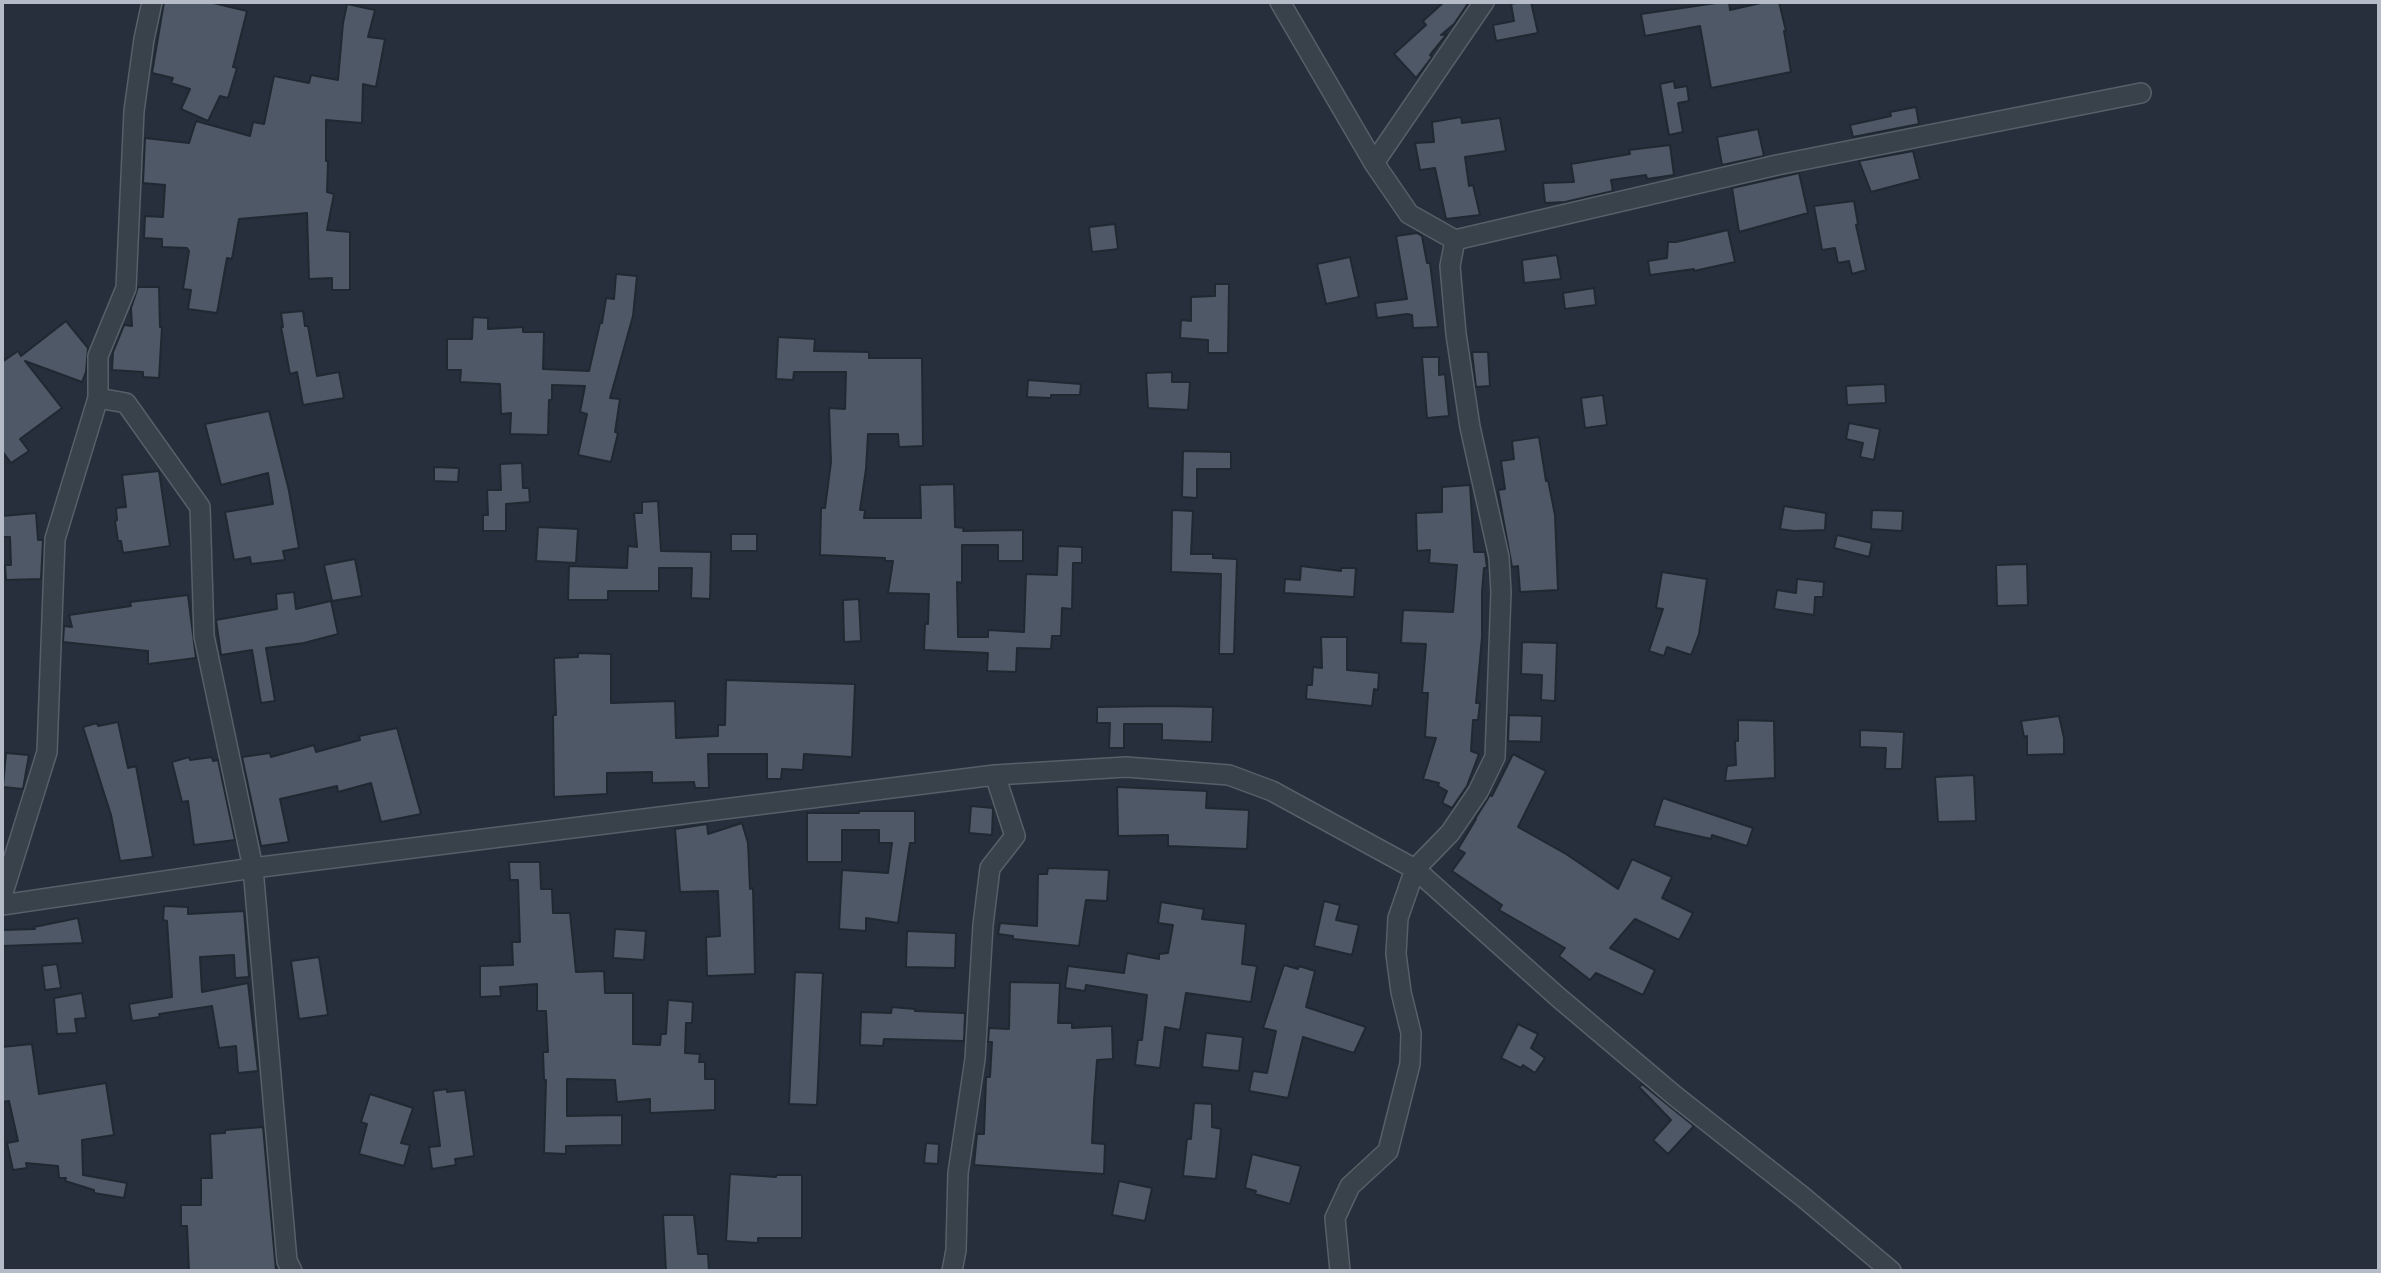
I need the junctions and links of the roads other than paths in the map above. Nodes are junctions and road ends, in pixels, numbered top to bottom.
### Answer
1 (152, 2) edge
2 (1280, 2) edge
3 (1484, 2) edge
4 (2141, 93) dead end
5 (1374, 163) junction
6 (1455, 240) junction
7 (99, 398) junction
8 (995, 775) junction
9 (253, 868) junction
10 (1415, 869) junction
11 (2, 896) edge
12 (2, 905) edge
13 (292, 1271) edge
14 (952, 1271) edge
15 (1340, 1271) edge
16 (1891, 1271) edge

1 - 7 street
2 - 5 street
3 - 5 street
4 - 6 street
5 - 6 street
6 - 10 street
7 - 9 street
7 - 11 street
8 - 9 street
8 - 10 street
8 - 14 street
9 - 12 street
9 - 13 street
10 - 15 street
10 - 16 street

